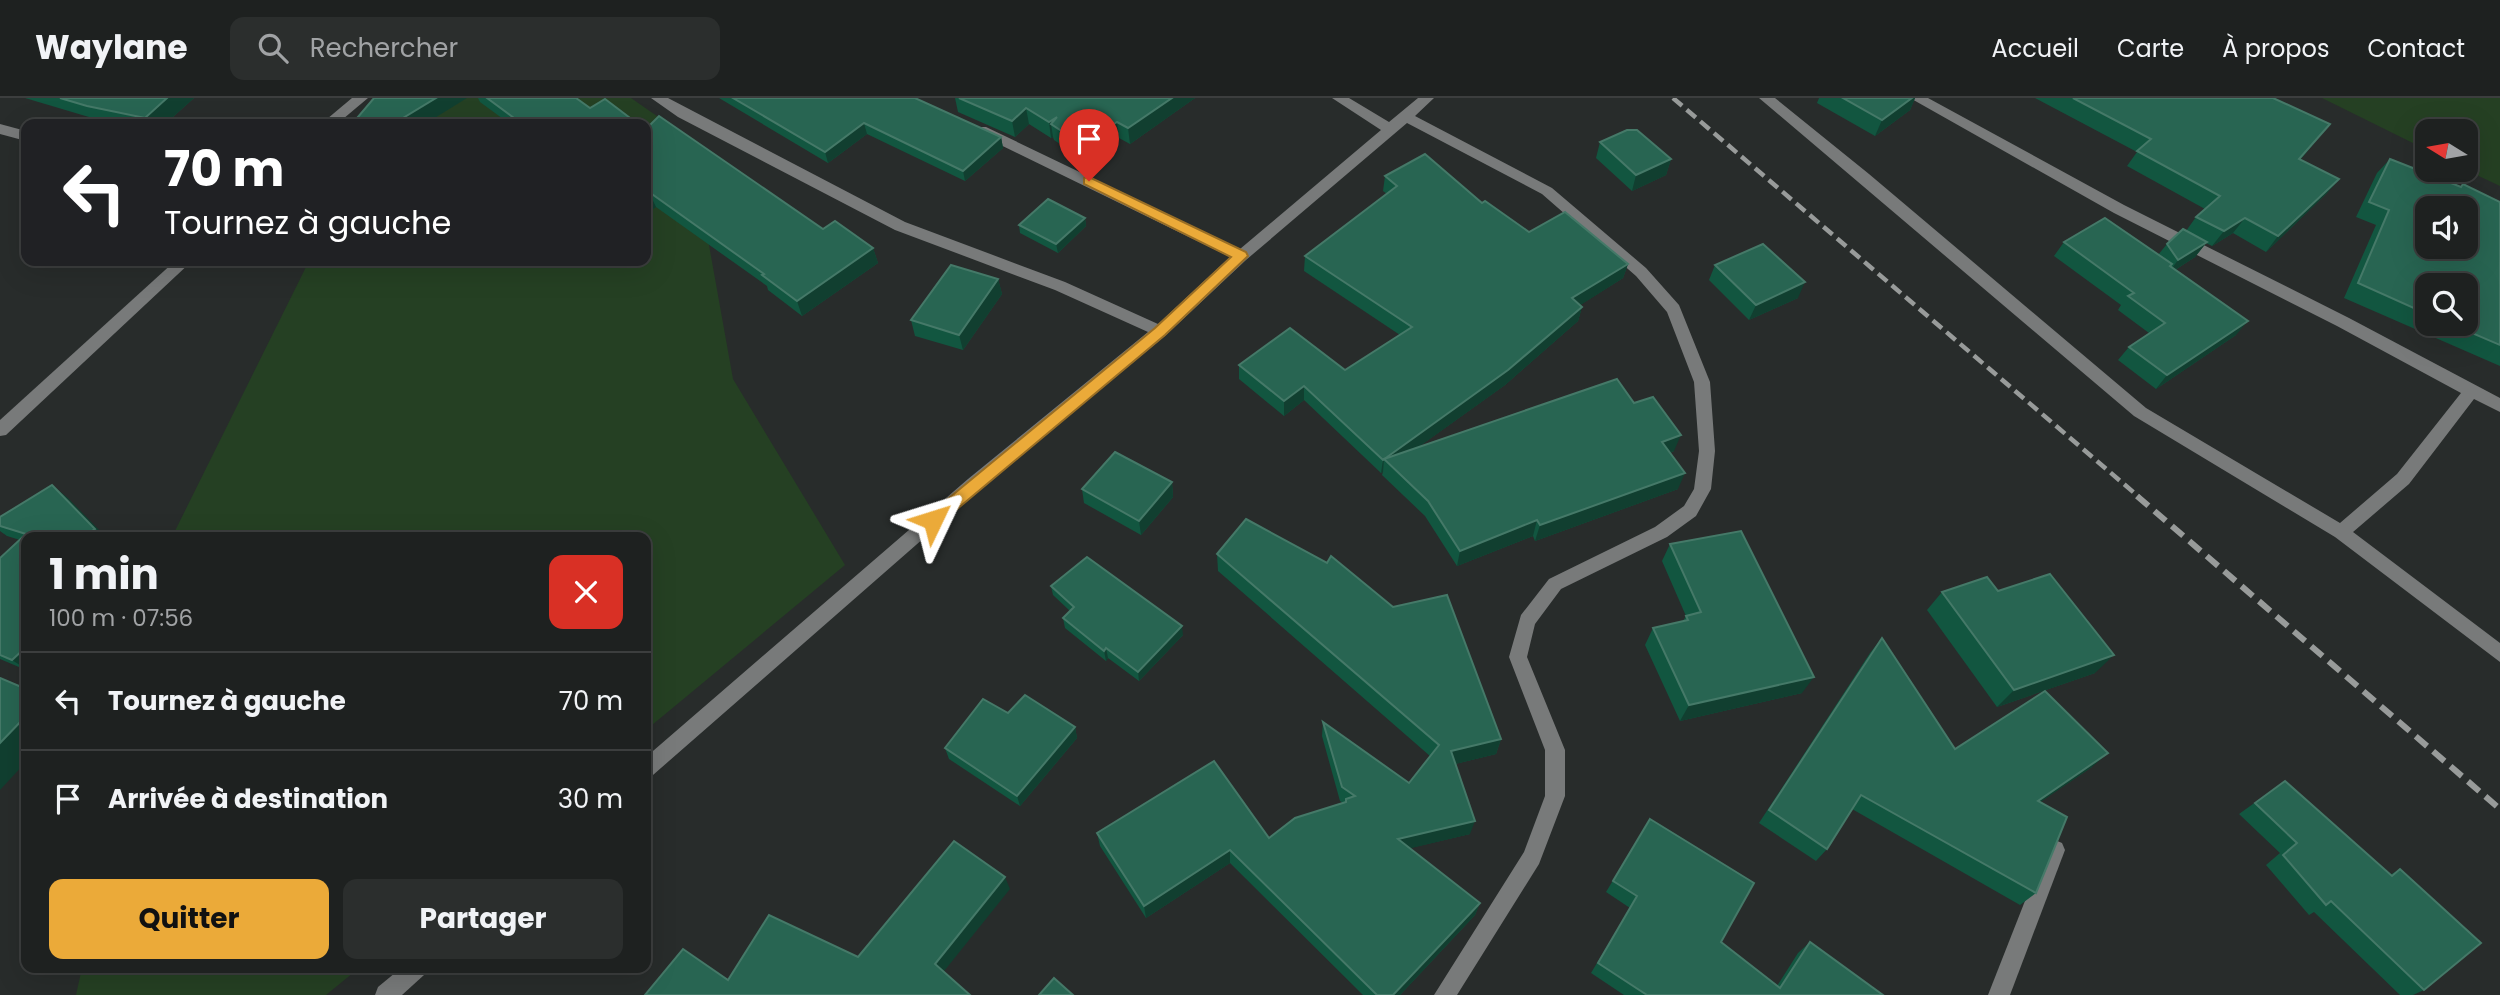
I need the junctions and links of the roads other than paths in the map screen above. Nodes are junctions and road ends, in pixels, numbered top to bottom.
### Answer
1 (362, 98) edge
2 (658, 98) edge
3 (1339, 98) edge
4 (1427, 98) edge
5 (1766, 98) edge
6 (1917, 98) edge
7 (1405, 116) junction
8 (335, 119) edge
9 (965, 123) edge
10 (0, 129) edge
11 (1390, 129) junction
12 (21, 135) edge
13 (1241, 256) junction
14 (179, 266) edge
15 (1160, 331) junction
16 (2472, 390) junction
17 (2500, 406) edge
18 (0, 430) edge
19 (2341, 532) junction
20 (2500, 654) edge
21 (651, 765) edge
22 (2055, 850) edge
23 (411, 973) edge
24 (386, 995) edge
25 (1445, 995) edge
26 (1999, 995) edge

1 - 8 street
2 - 15 street
3 - 11 street
4 - 7 street
5 - 19 street
6 - 16 street
7 - 11 street
7 - 25 street
9 - 13 street
10 - 12 street
11 - 13 street
13 - 15 street
14 - 18 street
15 - 21 street
16 - 17 street
16 - 19 street
19 - 20 street
22 - 26 street
23 - 24 street

